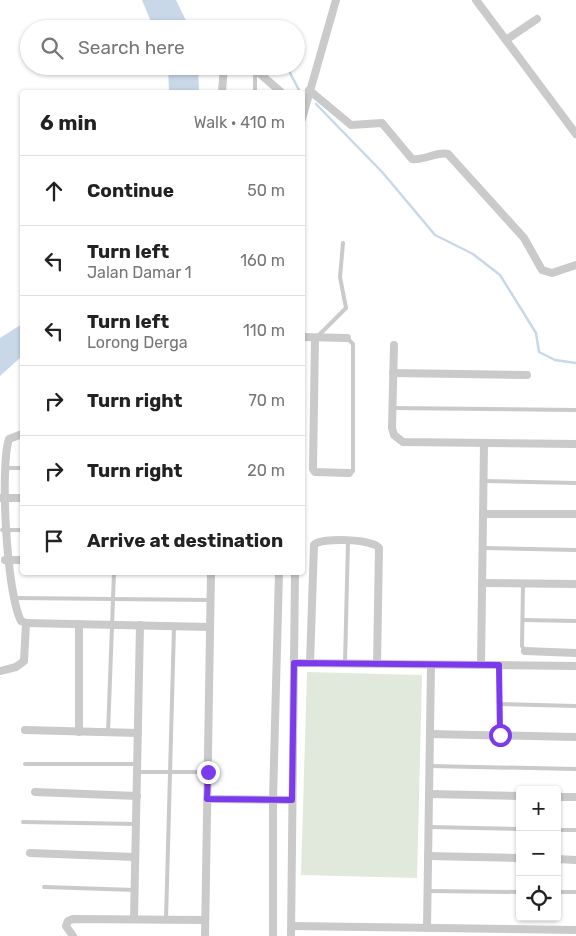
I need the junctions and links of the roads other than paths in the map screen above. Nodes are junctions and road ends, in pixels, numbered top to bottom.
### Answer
1 (336, 0) edge
2 (476, 0) edge
3 (537, 19) dead end
4 (506, 40) junction
5 (223, 75) edge
6 (254, 75) edge
7 (262, 75) edge
8 (222, 90) edge
9 (255, 90) edge
10 (279, 90) edge
11 (309, 90) junction
12 (305, 107) edge
13 (576, 134) edge
14 (342, 243) dead end
15 (576, 265) edge
16 (305, 337) edge
17 (316, 338) junction
18 (347, 338) joint
19 (394, 345) dead end
20 (393, 373) junction
21 (527, 375) dead end
22 (392, 408) junction
23 (576, 410) edge
24 (20, 434) edge
25 (484, 443) junction
26 (576, 444) edge
27 (2, 468) junction
28 (20, 468) edge
29 (349, 473) joint
30 (483, 481) junction
31 (576, 482) edge
32 (1, 498) edge
33 (20, 498) edge
34 (483, 514) junction
35 (576, 514) edge
36 (2, 530) junction
37 (20, 530) edge
38 (348, 541) junction
39 (482, 548) junction
40 (576, 550) edge
41 (5, 560) junction
42 (20, 560) edge
43 (114, 575) edge
44 (211, 575) edge
45 (279, 575) edge
46 (295, 575) edge
47 (482, 583) junction
48 (523, 583) junction
49 (576, 584) edge
50 (12, 598) junction
51 (113, 599) junction
52 (210, 600) junction
53 (523, 620) junction
54 (576, 621) edge
55 (26, 623) junction
56 (78, 624) junction
57 (112, 624) junction
58 (140, 625) junction
59 (174, 626) junction
60 (210, 627) junction
61 (525, 651) joint
62 (576, 653) edge
63 (294, 663) junction
64 (310, 663) junction
65 (345, 663) junction
66 (377, 664) junction
67 (481, 664) junction
68 (431, 665) junction
69 (499, 665) junction
70 (576, 666) edge
71 (0, 671) edge
72 (500, 704) junction
73 (576, 706) edge
74 (25, 730) dead end
75 (79, 732) junction
76 (108, 732) junction
77 (138, 733) junction
78 (430, 734) junction
79 (500, 735) junction
80 (576, 737) edge
81 (25, 764) dead end
82 (429, 766) junction
83 (137, 768) junction
84 (576, 769) edge
85 (170, 772) junction
86 (208, 772) junction
87 (35, 792) dead end
88 (429, 794) junction
89 (137, 796) junction
90 (516, 796) edge
91 (561, 797) edge
92 (576, 797) edge
93 (207, 799) junction
94 (273, 800) junction
95 (292, 800) junction
96 (24, 822) dead end
97 (136, 824) junction
98 (428, 827) junction
99 (516, 829) edge
100 (561, 830) edge
101 (576, 830) edge
102 (30, 853) dead end
103 (428, 856) junction
104 (136, 857) junction
105 (516, 858) edge
106 (561, 859) edge
107 (576, 860) edge
108 (44, 887) dead end
109 (135, 890) junction
110 (428, 891) junction
111 (516, 892) edge
112 (561, 892) edge
113 (576, 892) edge
114 (134, 919) junction
115 (166, 920) junction
116 (205, 920) junction
117 (292, 926) junction
118 (363, 927) junction
119 (427, 928) junction
120 (576, 930) edge
121 (477, 932) edge
122 (73, 936) edge
123 (205, 936) edge
124 (273, 936) edge
125 (292, 936) edge
126 (364, 936) edge

1 - 11 street
2 - 4 street
3 - 4 street
4 - 13 street
5 - 8 street
6 - 9 lane
7 - 10 street
11 - 12 street
11 - 15 street
14 - 17 lane
16 - 17 street
17 - 18 street
17 - 29 street
18 - 29 lane
19 - 20 street
20 - 21 street
20 - 22 street
22 - 23 lane
22 - 25 street
24 - 27 street
25 - 26 street
25 - 30 street
27 - 28 lane
27 - 32 street
30 - 31 lane
30 - 34 street
32 - 33 street
32 - 36 street
34 - 35 street
34 - 39 street
36 - 37 lane
36 - 41 street
38 - 64 street
38 - 65 lane
38 - 66 street
39 - 40 lane
39 - 47 street
41 - 42 street
41 - 50 street
43 - 51 lane
44 - 52 street
45 - 94 street
46 - 63 street
47 - 48 street
47 - 67 street
48 - 49 street
48 - 53 lane
50 - 51 lane
50 - 55 street
51 - 52 lane
51 - 57 lane
52 - 60 street
53 - 54 lane
53 - 61 lane
55 - 56 street
55 - 71 street
56 - 57 street
56 - 75 street
57 - 58 street
57 - 76 lane
58 - 59 street
58 - 77 street
59 - 60 street
59 - 85 lane
60 - 86 street
61 - 62 street
63 - 64 street
63 - 95 street
64 - 65 street
65 - 66 street
66 - 68 street
67 - 68 street
67 - 69 street
68 - 78 street
69 - 70 street
69 - 72 lane
72 - 73 lane
72 - 79 lane
74 - 75 street
75 - 76 street
76 - 77 street
77 - 83 street
78 - 79 street
78 - 82 street
79 - 80 street
81 - 83 lane
82 - 84 lane
82 - 88 street
83 - 85 lane
83 - 89 street
85 - 86 lane
85 - 115 lane
86 - 93 street
87 - 89 street
88 - 90 street
88 - 98 street
89 - 97 street
91 - 92 street
93 - 94 street
93 - 116 street
94 - 95 street
94 - 124 street
95 - 117 street
96 - 97 lane
97 - 104 street
98 - 99 lane
98 - 103 street
100 - 101 lane
102 - 104 street
103 - 105 street
103 - 110 street
104 - 109 street
106 - 107 street
108 - 109 lane
109 - 114 street
110 - 111 lane
110 - 119 street
112 - 113 lane
114 - 115 street
114 - 122 street
115 - 116 street
116 - 123 street
117 - 118 street
117 - 125 street
118 - 119 street
118 - 126 street
119 - 121 street
120 - 121 street

